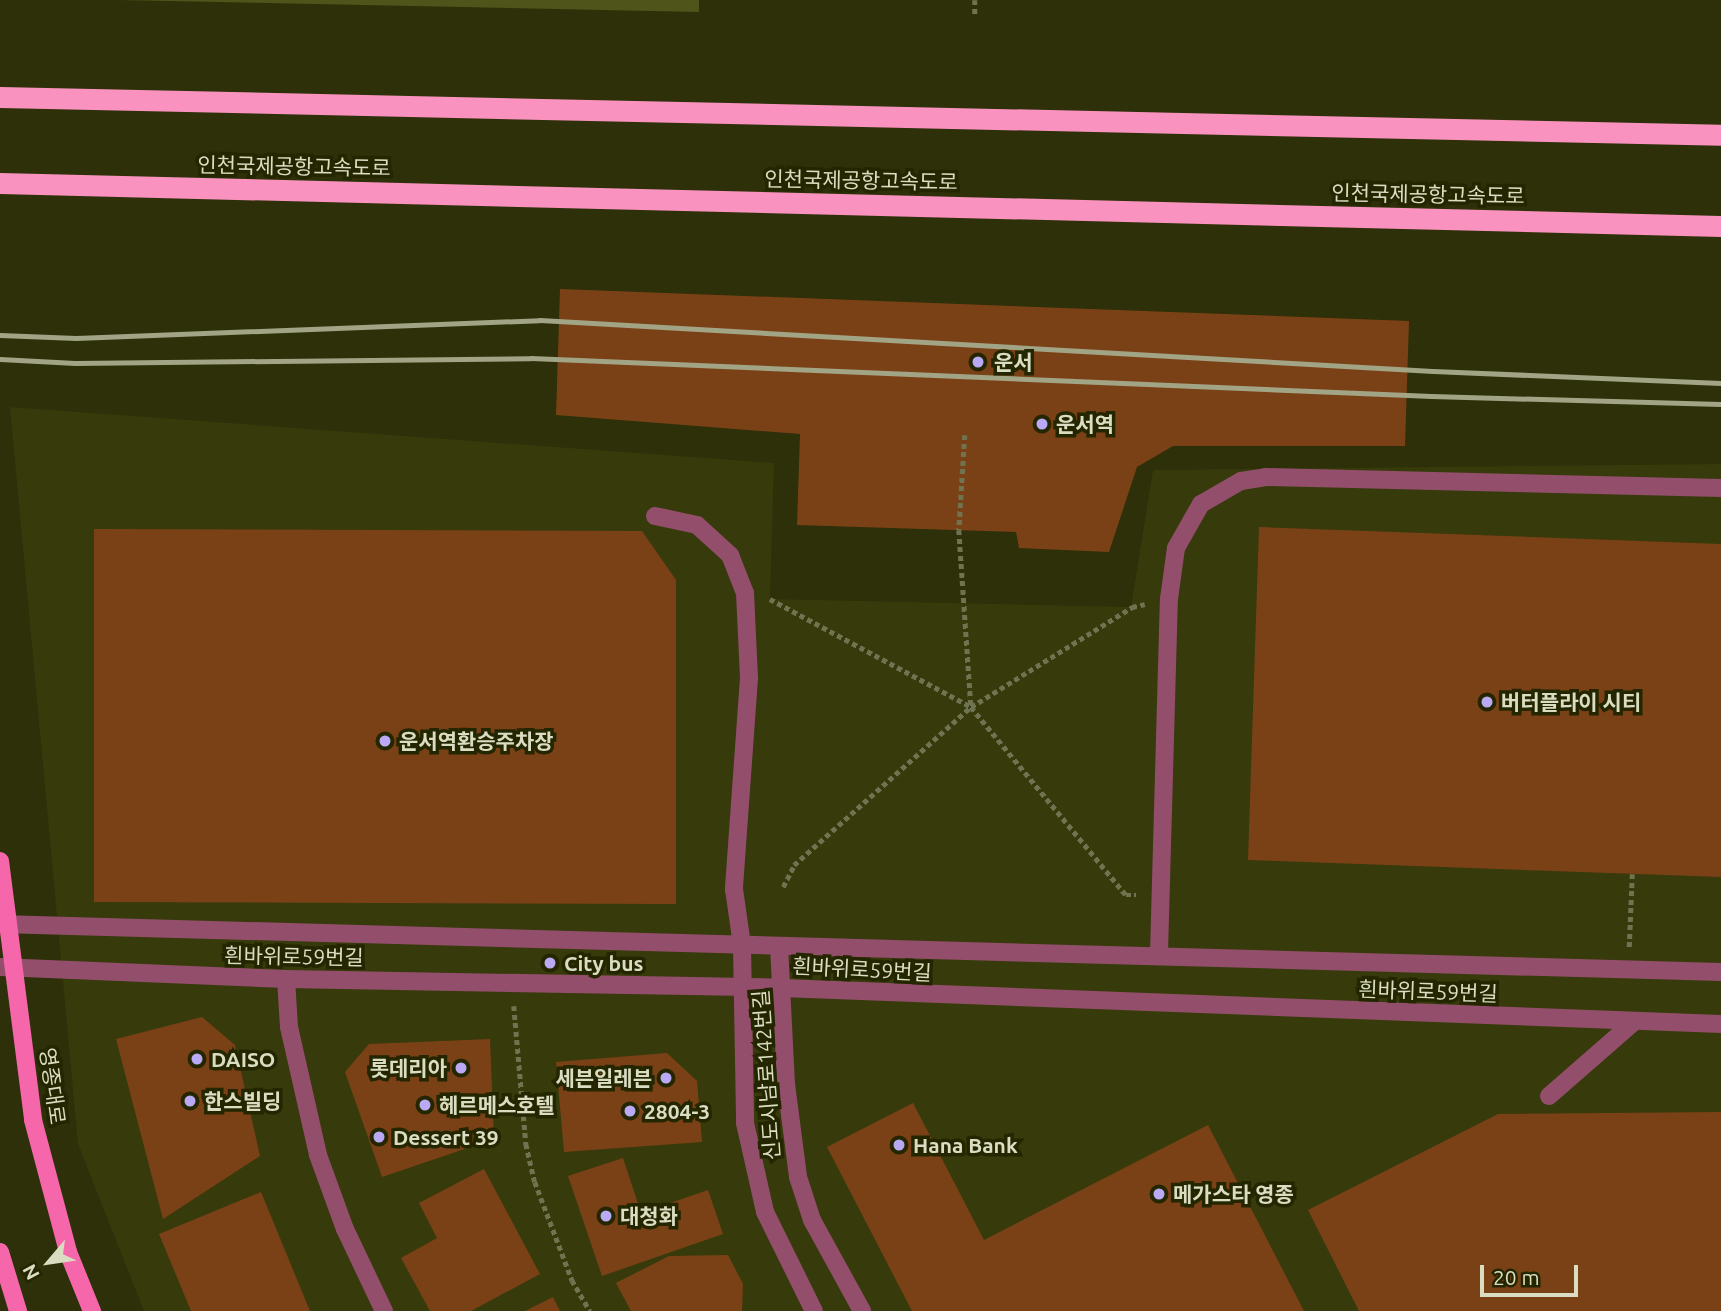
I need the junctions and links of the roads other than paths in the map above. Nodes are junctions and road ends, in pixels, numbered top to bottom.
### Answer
1 (5, 97) edge
2 (1721, 135) edge
3 (10, 183) edge
4 (1721, 226) edge
5 (1721, 488) edge
6 (655, 516) dead end
7 (0, 861) edge
8 (4, 924) edge
9 (742, 945) junction
10 (779, 946) junction
11 (1159, 953) junction
12 (7, 967) edge
13 (1721, 972) edge
14 (286, 979) junction
15 (782, 988) junction
16 (744, 989) junction
17 (1635, 1021) junction
18 (1721, 1024) edge
19 (1549, 1096) dead end
20 (0, 1252) edge
21 (18, 1311) edge
22 (92, 1311) edge
23 (384, 1311) edge
24 (814, 1311) edge
25 (862, 1311) edge

1 - 2 highway
3 - 4 highway, 인천국제공항고속도로
5 - 11 street
6 - 9 street, 신도시남로142번길
7 - 8 main road, 영종대로
8 - 9 street, 흰바위로59번길
8 - 12 main road, 영종대로
9 - 10 street, 흰바위로59번길
9 - 16 street, 신도시남로142번길
10 - 11 street, 흰바위로59번길
10 - 15 street, 신도시남로142번길
11 - 13 street, 흰바위로59번길
12 - 14 street, 흰바위로59번길
12 - 22 main road, 영종대로
14 - 16 street, 흰바위로59번길
14 - 23 street
15 - 16 street, 흰바위로59번길
15 - 17 street, 흰바위로59번길
15 - 25 street, 신도시남로142번길
16 - 24 street, 신도시남로142번길
17 - 18 street, 흰바위로59번길
17 - 19 street
20 - 21 main road

